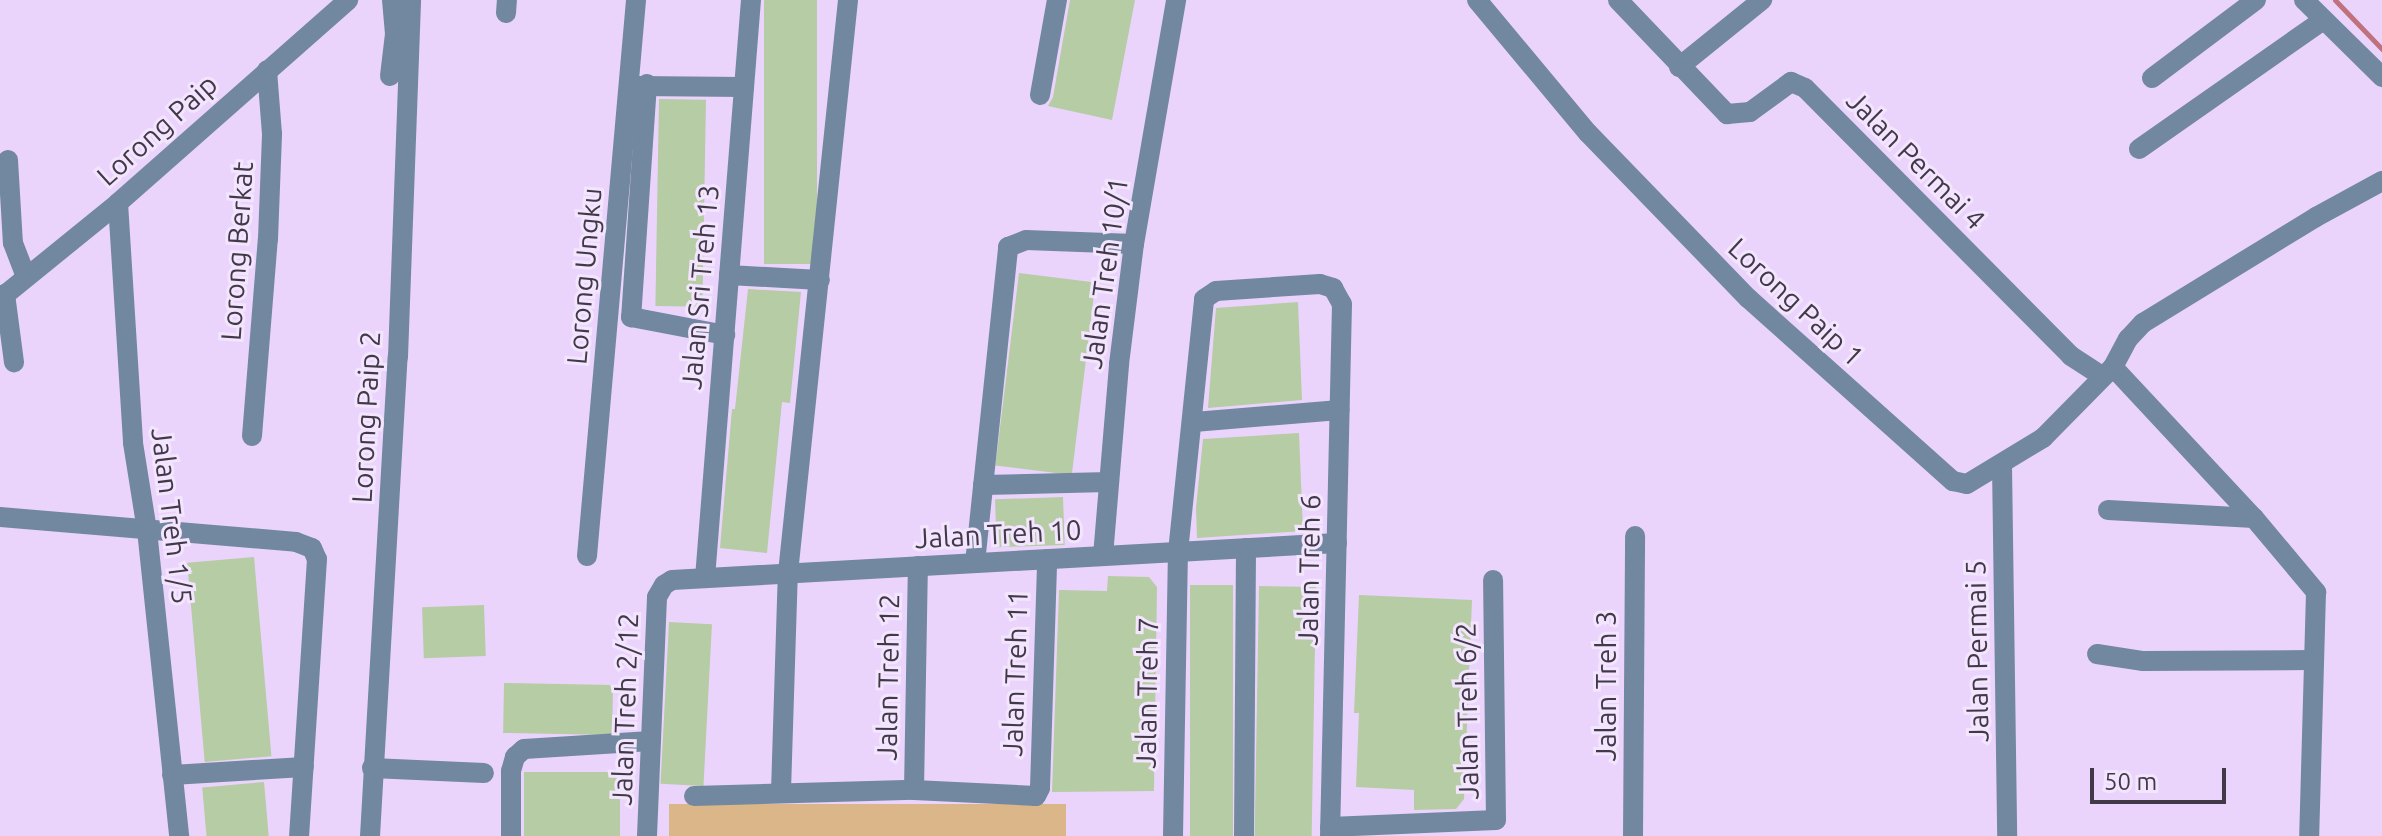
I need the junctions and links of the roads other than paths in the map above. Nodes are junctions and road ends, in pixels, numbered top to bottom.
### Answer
1 (348, 0) edge
2 (392, 0) edge
3 (411, 0) edge
4 (636, 0) edge
5 (751, 0) edge
6 (834, 0) edge
7 (848, 0) edge
8 (1057, 0) edge
9 (1176, 0) edge
10 (1477, 0) edge
11 (1618, 0) edge
12 (1762, 0) edge
13 (2256, 0) edge
14 (2304, 0) edge
15 (2323, 20) junction
16 (1679, 67) junction
17 (267, 70) junction
18 (390, 76) dead end
19 (2382, 77) edge
20 (2152, 78) dead end
21 (637, 85) junction
22 (744, 87) junction
23 (1040, 95) dead end
24 (2139, 149) dead end
25 (8, 160) dead end
26 (2382, 181) edge
27 (118, 203) junction
28 (1134, 244) junction
29 (729, 275) junction
30 (26, 277) junction
31 (815, 280) junction
32 (3, 296) edge
33 (1342, 304) joint
34 (725, 335) junction
35 (14, 362) dead end
36 (2107, 372) junction
37 (1340, 410) junction
38 (1194, 422) junction
39 (252, 436) dead end
40 (2002, 465) junction
41 (1109, 482) junction
42 (983, 485) junction
43 (2108, 510) dead end
44 (0, 517) edge
45 (2254, 518) junction
46 (147, 530) junction
47 (1635, 536) dead end
48 (1337, 543) junction
49 (1246, 548) junction
50 (1178, 552) junction
51 (587, 556) dead end
52 (1103, 556) junction
53 (1047, 559) junction
54 (975, 563) junction
55 (918, 566) junction
56 (788, 573) junction
57 (705, 578) junction
58 (1493, 580) dead end
59 (664, 585) joint
60 (2097, 654) dead end
61 (2312, 660) junction
62 (651, 741) junction
63 (304, 767) junction
64 (372, 768) junction
65 (484, 773) dead end
66 (172, 775) junction
67 (914, 790) junction
68 (781, 791) junction
69 (694, 796) dead end
70 (1496, 828) edge
71 (1330, 831) edge
72 (179, 836) edge
73 (299, 836) edge
74 (370, 836) edge
75 (511, 836) edge
76 (647, 836) edge
77 (1173, 836) edge
78 (1244, 836) edge
79 (1633, 836) edge
80 (2007, 836) edge
81 (2309, 836) edge

1 - 17 street, Lorong Paip
2 - 18 street
3 - 64 street, Lorong Paip 2
4 - 21 street, Lorong Ungku
5 - 22 street, Jalan Sri Treh 13
6 - 31 street
7 - 31 street
8 - 23 street
9 - 28 street, Jalan Treh 10/1
10 - 40 street, Lorong Paip 1
11 - 16 street
12 - 16 street
13 - 20 street
14 - 15 street
15 - 19 street
15 - 24 street
16 - 36 street, Jalan Permai 4
17 - 27 street, Lorong Paip
17 - 39 street, Lorong Berkat
21 - 22 street
21 - 34 street
21 - 51 street, Lorong Ungku
22 - 29 street, Jalan Sri Treh 13
25 - 30 street
26 - 36 street, Lorong Paip 1
27 - 30 street, Lorong Paip
27 - 46 street, Jalan Treh 1/5
28 - 41 street, Jalan Treh 10/1
28 - 42 street
29 - 31 street
29 - 34 street, Jalan Sri Treh 13
30 - 32 street, Lorong Paip
31 - 56 street
32 - 35 street
33 - 37 street, Jalan Treh 6
33 - 38 street, Jalan Treh 7
34 - 57 street, Jalan Sri Treh 13
36 - 40 street, Lorong Paip 1
36 - 45 street
37 - 38 street
37 - 48 street, Jalan Treh 6
38 - 50 street, Jalan Treh 7
40 - 80 street, Jalan Permai 5
41 - 42 street
41 - 52 street, Jalan Treh 10/1
42 - 54 street
43 - 45 street
44 - 46 street
45 - 61 street
46 - 63 street
46 - 66 street, Jalan Treh 1/5
47 - 79 street, Jalan Treh 3
48 - 49 street, Jalan Treh 10
48 - 71 street, Jalan Treh 6
49 - 50 street, Jalan Treh 10
49 - 78 street
50 - 52 street, Jalan Treh 10
50 - 77 street, Jalan Treh 7
52 - 53 street, Jalan Treh 10
53 - 54 street, Jalan Treh 10
53 - 67 street, Jalan Treh 11
54 - 55 street, Jalan Treh 10
55 - 56 street, Jalan Treh 10
55 - 67 street, Jalan Treh 12
56 - 57 street, Jalan Treh 10
56 - 68 street
57 - 59 street, Jalan Treh 10
58 - 70 street, Jalan Treh 6/2
59 - 62 street, Jalan Treh 2/12
60 - 61 street
61 - 81 street
62 - 75 street
62 - 76 street, Jalan Treh 2/12
63 - 66 street
63 - 73 street
64 - 65 street
64 - 74 street, Lorong Paip 2
66 - 72 street, Jalan Treh 1/5
67 - 68 street
68 - 69 street
70 - 71 street, Jalan Treh 6/2

